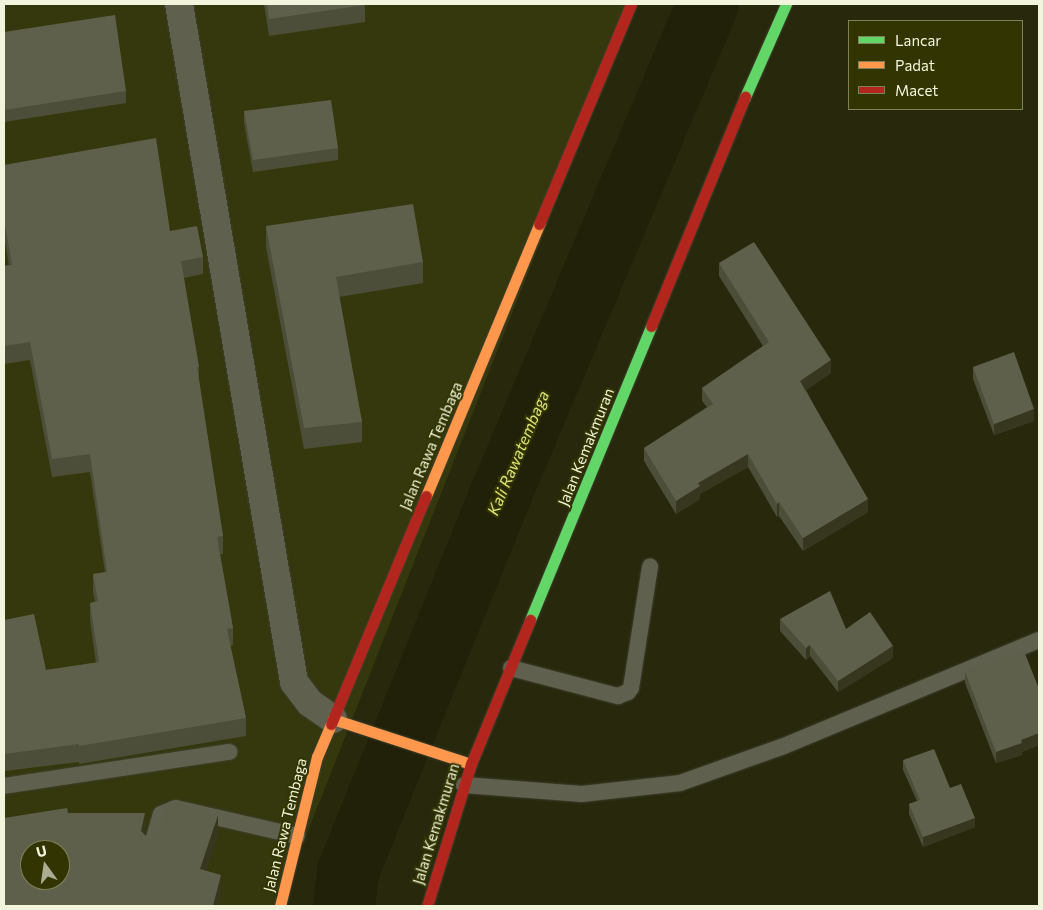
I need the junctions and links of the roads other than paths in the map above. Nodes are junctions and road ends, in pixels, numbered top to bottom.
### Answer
1 (179, 4) edge
2 (632, 4) edge
3 (786, 4) edge
4 (650, 566) dead end
5 (1039, 640) edge
6 (511, 668) junction
7 (340, 721) junction
8 (230, 752) dead end
9 (471, 764) junction
10 (464, 785) junction
11 (4, 786) edge
12 (297, 836) junction
13 (151, 848) edge
14 (280, 906) edge
15 (427, 906) edge

1 - 7 street
2 - 7 street, Jalan Rawa Tembaga
3 - 6 street, Jalan Kemakmuran
4 - 6 lane
5 - 10 lane
6 - 9 street, Jalan Kemakmuran
7 - 9 street
7 - 12 street, Jalan Rawa Tembaga
8 - 11 lane
9 - 10 street, Jalan Kemakmuran
10 - 15 street, Jalan Kemakmuran
12 - 13 lane
12 - 14 street, Jalan Rawa Tembaga

